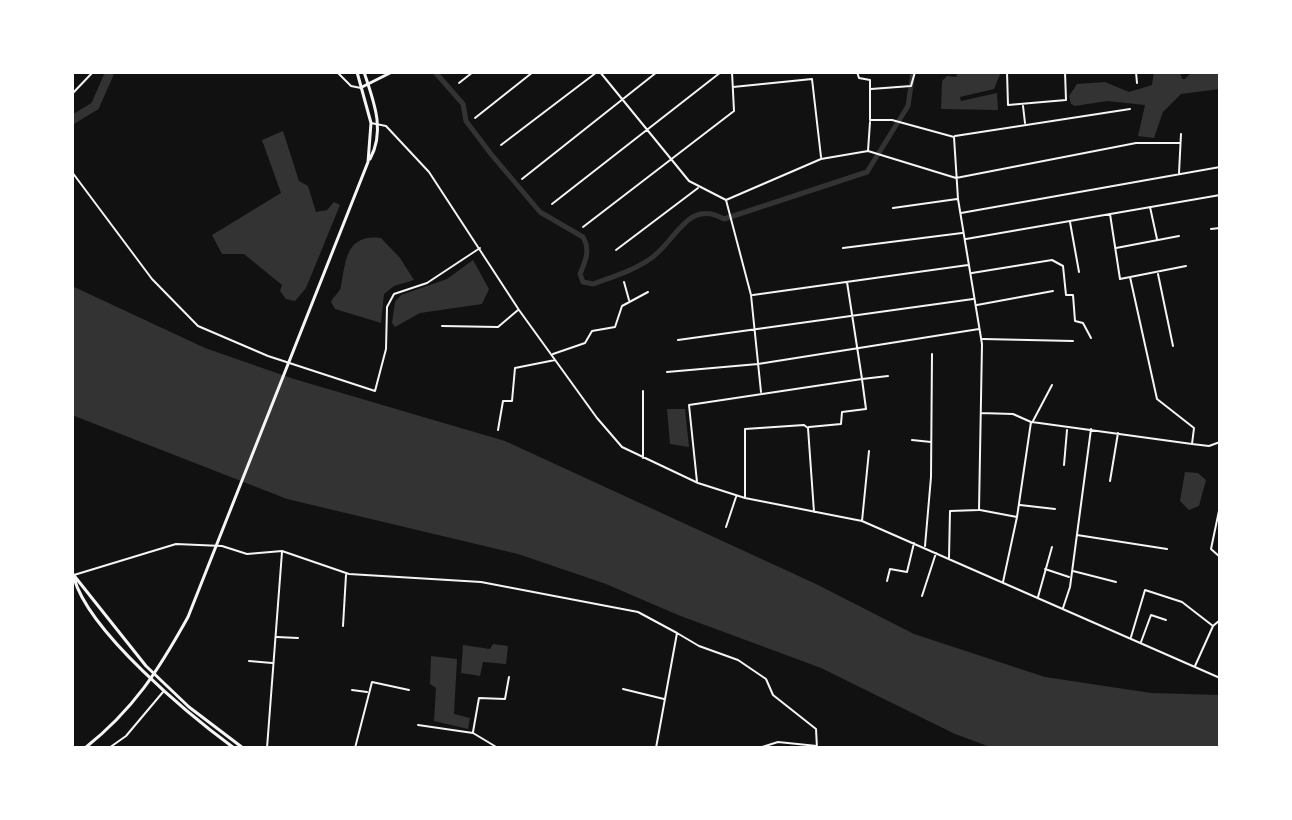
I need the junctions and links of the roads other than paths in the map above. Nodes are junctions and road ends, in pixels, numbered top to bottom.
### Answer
1 (93, 72) edge
2 (337, 72) edge
3 (357, 72) edge
4 (364, 72) edge
5 (392, 72) edge
6 (473, 72) edge
7 (533, 72) edge
8 (598, 72) edge
9 (657, 72) edge
10 (721, 72) edge
11 (732, 72) edge
12 (857, 72) edge
13 (915, 72) edge
14 (1007, 72) edge
15 (1065, 72) edge
16 (1136, 72) edge
17 (459, 83) dead end
18 (1137, 83) dead end
19 (368, 86) junction
20 (362, 87) junction
21 (733, 87) junction
22 (870, 89) junction
23 (72, 94) edge
24 (621, 100) junction
25 (1023, 105) junction
26 (1130, 109) dead end
27 (475, 118) dead end
28 (870, 120) junction
29 (378, 122) junction
30 (371, 123) junction
31 (1025, 124) junction
32 (646, 130) junction
33 (1181, 134) dead end
34 (954, 137) junction
35 (501, 145) dead end
36 (1180, 145) junction
37 (868, 151) junction
38 (669, 158) junction
39 (821, 159) junction
40 (368, 162) junction
41 (1220, 167) edge
42 (72, 172) edge
43 (1179, 174) junction
44 (956, 178) junction
45 (522, 179) dead end
46 (699, 188) junction
47 (1220, 195) edge
48 (958, 199) junction
49 (726, 200) junction
50 (552, 204) dead end
51 (1149, 206) junction
52 (893, 208) dead end
53 (960, 213) junction
54 (1110, 213) junction
55 (1070, 221) junction
56 (583, 227) dead end
57 (1220, 228) edge
58 (1211, 229) dead end
59 (964, 233) junction
60 (1179, 236) dead end
61 (1157, 239) junction
62 (965, 240) junction
63 (480, 248) junction
64 (843, 248) dead end
65 (1115, 248) junction
66 (616, 250) dead end
67 (969, 265) junction
68 (1186, 266) dead end
69 (1079, 272) dead end
70 (971, 273) junction
71 (1157, 273) junction
72 (1130, 277) junction
73 (624, 282) dead end
74 (847, 282) junction
75 (1053, 291) dead end
76 (648, 292) dead end
77 (751, 295) junction
78 (974, 299) junction
79 (630, 301) junction
80 (976, 305) junction
81 (519, 310) junction
82 (853, 316) junction
83 (442, 326) dead end
84 (754, 328) junction
85 (980, 329) junction
86 (1091, 338) dead end
87 (981, 339) junction
88 (678, 340) dead end
89 (1073, 341) dead end
90 (858, 346) junction
91 (1173, 346) dead end
92 (552, 354) junction
93 (932, 354) dead end
94 (556, 360) junction
95 (758, 364) junction
96 (667, 372) dead end
97 (888, 376) dead end
98 (862, 379) junction
99 (1052, 385) dead end
100 (643, 391) dead end
101 (761, 392) junction
102 (981, 413) junction
103 (1032, 422) junction
104 (808, 428) junction
105 (1068, 428) junction
106 (1091, 428) junction
107 (498, 430) dead end
108 (1118, 432) junction
109 (912, 440) dead end
110 (931, 442) junction
111 (1219, 442) edge
112 (1192, 444) junction
113 (1220, 450) edge
114 (869, 451) dead end
115 (643, 459) junction
116 (1064, 465) dead end
117 (1110, 481) dead end
118 (698, 483) junction
119 (736, 495) junction
120 (745, 498) junction
121 (1019, 505) junction
122 (1220, 506) edge
123 (1055, 509) dead end
124 (979, 510) junction
125 (814, 512) junction
126 (1017, 517) junction
127 (862, 521) junction
128 (726, 527) dead end
129 (1077, 535) junction
130 (914, 542) junction
131 (925, 547) junction
132 (1052, 547) dead end
133 (1167, 549) dead end
134 (282, 551) junction
135 (936, 552) junction
136 (1220, 557) edge
137 (949, 558) junction
138 (1045, 569) junction
139 (1072, 571) junction
140 (347, 573) junction
141 (73, 574) edge
142 (1070, 577) junction
143 (887, 581) dead end
144 (1116, 582) dead end
145 (1003, 583) junction
146 (922, 596) dead end
147 (1038, 598) junction
148 (1062, 609) junction
149 (1166, 620) dead end
150 (1220, 620) edge
151 (343, 626) dead end
152 (1213, 626) junction
153 (677, 633) junction
154 (275, 637) junction
155 (298, 638) dead end
156 (1131, 638) junction
157 (1140, 643) junction
158 (249, 661) dead end
159 (272, 663) junction
160 (1194, 667) junction
161 (509, 677) dead end
162 (1220, 678) edge
163 (623, 689) dead end
164 (352, 690) dead end
165 (409, 690) dead end
166 (163, 691) junction
167 (369, 692) junction
168 (666, 699) junction
169 (418, 725) dead end
170 (473, 733) junction
171 (817, 747) edge
172 (85, 748) edge
173 (109, 748) edge
174 (234, 748) edge
175 (243, 748) edge
176 (267, 748) edge
177 (355, 748) edge
178 (498, 748) edge
179 (656, 748) edge
180 (698, 748) edge
181 (716, 748) edge
182 (759, 748) edge

1 - 23 street
2 - 20 street
3 - 20 main road
4 - 19 main road
5 - 19 main road
6 - 17 street
7 - 27 street
8 - 24 street
8 - 35 street
9 - 24 street
10 - 32 street
11 - 21 street
12 - 22 street
13 - 22 street
14 - 25 street
15 - 25 street
16 - 18 street
19 - 20 main road
19 - 29 main road
20 - 30 main road
21 - 38 street
21 - 39 street
22 - 28 street
24 - 32 street
24 - 45 street
25 - 31 street
26 - 31 street
28 - 34 street
28 - 37 street
29 - 30 street
29 - 40 main road
29 - 63 street
30 - 40 main road
31 - 34 street
32 - 38 street
32 - 50 street
33 - 36 street
34 - 44 street
36 - 43 street
36 - 44 street
37 - 39 street
37 - 44 street
38 - 46 street
38 - 56 street
39 - 49 street
40 - 172 main road
41 - 43 street
42 - 63 street
43 - 53 street
44 - 48 street
46 - 49 street
46 - 66 street
47 - 51 street
48 - 52 street
48 - 53 street
49 - 77 street
51 - 54 street
51 - 61 street
53 - 59 street
54 - 55 street
54 - 65 street
55 - 62 street
55 - 69 street
57 - 58 street
59 - 62 street
59 - 64 street
60 - 61 street
61 - 65 street
62 - 67 street
63 - 81 street
65 - 72 street
67 - 70 street
67 - 74 street
68 - 71 street
70 - 78 street
70 - 86 street
71 - 72 street
71 - 91 street
72 - 112 street
73 - 79 street
74 - 77 street
74 - 82 street
75 - 80 street
76 - 79 street
77 - 84 street
78 - 80 street
78 - 82 street
79 - 92 street
80 - 85 street
81 - 83 street
81 - 92 street
82 - 84 street
82 - 90 street
84 - 88 street
84 - 95 street
85 - 87 street
85 - 90 street
87 - 89 street
87 - 102 street
90 - 95 street
90 - 98 street
92 - 94 street
93 - 110 street
94 - 107 street
94 - 115 street
95 - 96 street
95 - 101 street
97 - 98 street
98 - 101 street
98 - 104 street
99 - 103 street
100 - 115 street
101 - 118 street
102 - 103 street
102 - 124 street
103 - 105 street
103 - 121 street
104 - 120 street
104 - 125 street
105 - 106 street
105 - 116 street
106 - 108 street
106 - 129 street
108 - 112 street
108 - 117 street
109 - 110 street
110 - 131 street
111 - 112 street
111 - 113 street
114 - 127 street
115 - 118 street
118 - 119 street
119 - 120 street
119 - 128 street
120 - 125 street
121 - 123 street
121 - 126 street
122 - 136 street
124 - 126 street
124 - 137 street
125 - 127 street
126 - 145 street
127 - 130 street
129 - 133 street
129 - 139 street
130 - 131 street
130 - 143 street
131 - 135 street
132 - 138 street
134 - 140 street
134 - 141 street
134 - 154 street
135 - 137 street
135 - 146 street
137 - 145 street
138 - 142 street
138 - 147 street
139 - 142 street
139 - 144 street
140 - 151 street
140 - 153 street
141 - 166 main road
141 - 175 main road
142 - 148 street
145 - 147 street
147 - 148 street
148 - 156 street
149 - 157 street
150 - 152 street
152 - 156 street
152 - 160 street
153 - 168 street
153 - 171 street
154 - 155 street
154 - 159 street
156 - 157 street
157 - 160 street
158 - 159 street
159 - 176 street
160 - 162 street
161 - 170 street
163 - 168 street
164 - 167 street
165 - 167 street
166 - 173 street
166 - 174 main road
167 - 177 street
168 - 179 street
169 - 170 street
170 - 178 street
171 - 182 street
180 - 181 street

